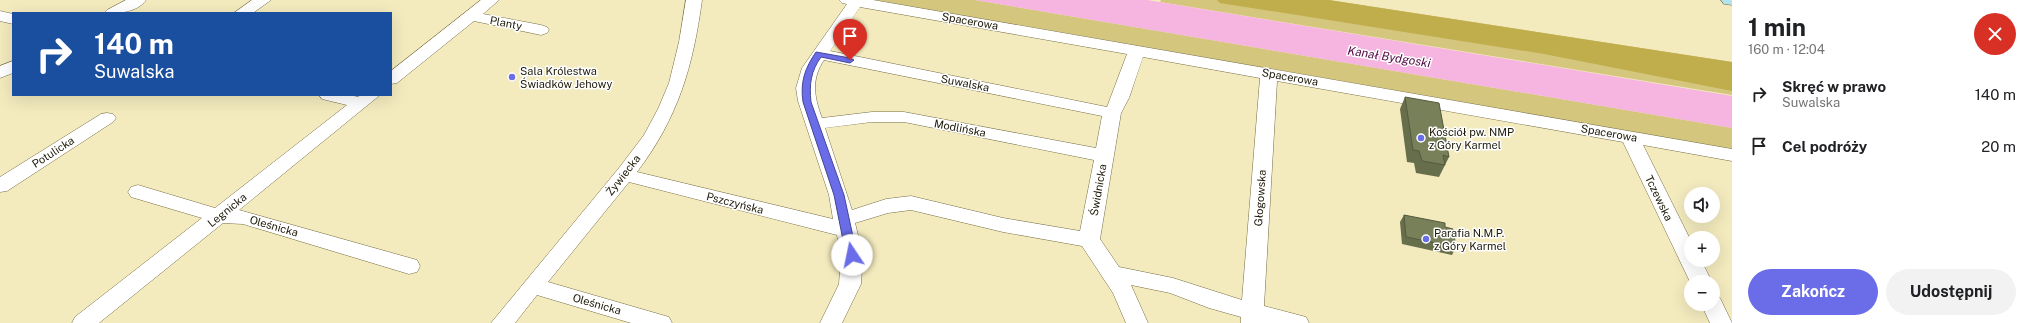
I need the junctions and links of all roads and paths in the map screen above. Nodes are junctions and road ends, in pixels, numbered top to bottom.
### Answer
1 (138, 0) edge
2 (263, 0) edge
3 (491, 0) edge
4 (694, 0) edge
5 (851, 1) edge
6 (114, 12) edge
7 (244, 12) edge
8 (0, 16) edge
9 (471, 16) junction
10 (12, 19) edge
11 (540, 30) dead end
12 (1137, 50) junction
13 (819, 54) junction
14 (12, 67) edge
15 (0, 73) edge
16 (1269, 73) junction
17 (392, 78) edge
18 (338, 96) edge
19 (366, 99) edge
20 (1112, 113) junction
21 (107, 118) dead end
22 (816, 124) junction
23 (1629, 136) junction
24 (1732, 155) edge
25 (1104, 156) junction
26 (624, 175) junction
27 (0, 186) edge
28 (138, 192) dead end
29 (839, 195) junction
30 (874, 209) junction
31 (219, 216) junction
32 (845, 225) junction
33 (1089, 240) junction
34 (409, 266) dead end
35 (1112, 274) junction
36 (1698, 275) edge
37 (533, 286) junction
38 (1715, 311) edge
39 (1252, 317) edge
40 (83, 323) edge
41 (502, 323) edge
42 (661, 323) edge
43 (831, 323) edge
44 (1137, 323) edge
45 (1298, 323) edge
46 (1721, 323) edge

1 - 6 street
2 - 7 street
3 - 9 street
4 - 26 street, Żywiecka
5 - 12 street, Spacerowa
5 - 13 street
8 - 10 street
9 - 11 street, Planty
9 - 17 street
12 - 16 street, Spacerowa
12 - 20 street, Świdnicka
13 - 20 street, Suwalska
13 - 22 street
14 - 15 street
16 - 23 street, Spacerowa
16 - 39 street, Głogowska
18 - 19 street
19 - 31 street, Legnicka
20 - 25 street, Świdnicka
21 - 27 street, Potulicka
22 - 25 street, Modlińska
22 - 29 street
23 - 24 street, Spacerowa
23 - 36 street, Tczewska
25 - 33 street, Świdnicka
26 - 32 street, Pszczyńska
26 - 37 street, Żywiecka
28 - 31 street, Oleśnicka
29 - 30 street
29 - 32 street
30 - 32 street
30 - 33 street
31 - 34 street, Oleśnicka
31 - 40 street, Legnicka
32 - 43 street
33 - 35 street
35 - 39 street
35 - 44 street
37 - 41 street, Żywiecka
37 - 42 street, Oleśnicka
38 - 46 street
39 - 45 street

